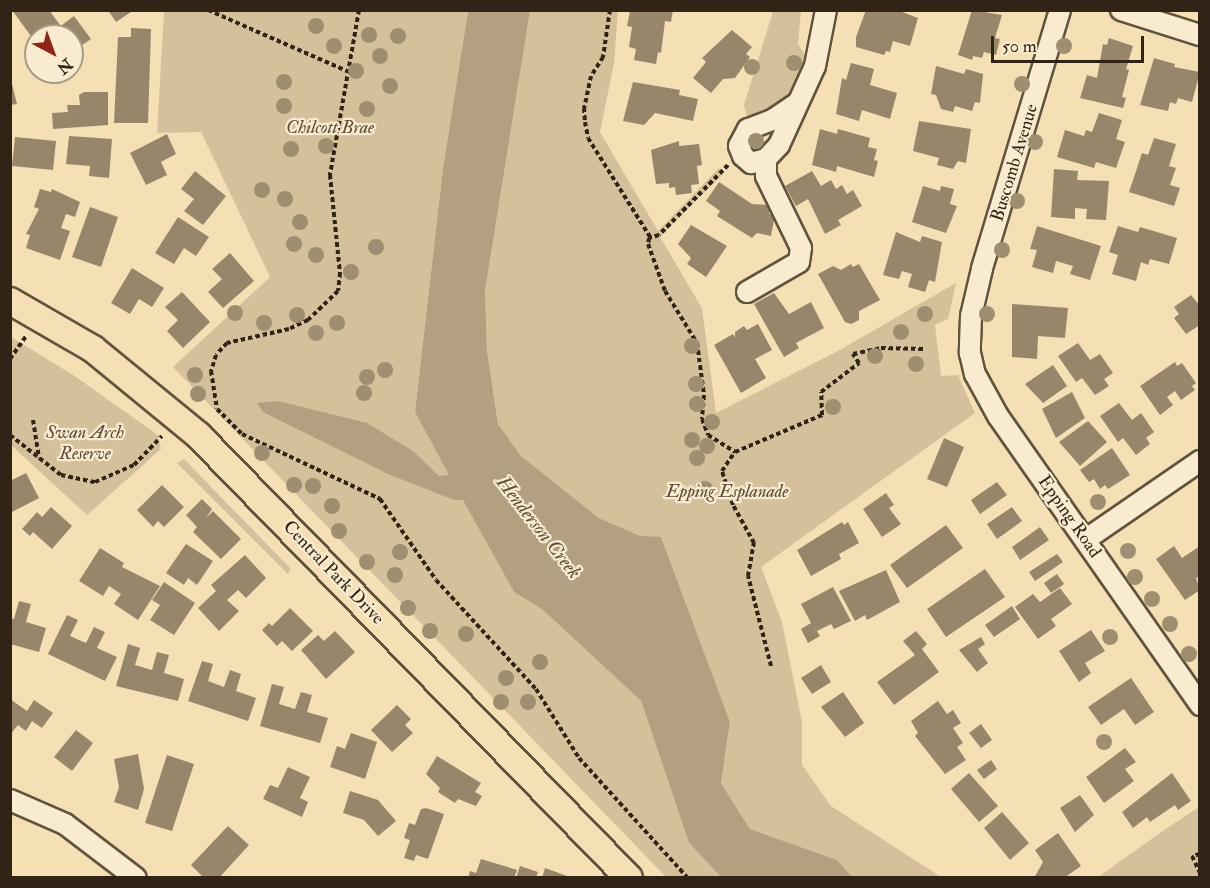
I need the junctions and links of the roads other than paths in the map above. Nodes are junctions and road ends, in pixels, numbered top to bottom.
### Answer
1 (826, 10) edge
2 (1060, 10) edge
3 (1121, 10) edge
4 (1200, 35) edge
5 (796, 104) junction
6 (766, 159) junction
7 (747, 292) dead end
8 (10, 301) edge
9 (971, 316) joint
10 (1200, 461) edge
11 (1076, 535) junction
12 (1200, 705) edge
13 (10, 800) edge
14 (136, 878) edge
15 (629, 878) edge

1 - 5 street
2 - 9 street, Buscomb Avenue
3 - 4 street
5 - 6 street
5 - 6 street
6 - 7 street
8 - 15 main road, Central Park Drive
9 - 11 street, Epping Road
10 - 11 street
11 - 12 street, Epping Road
13 - 14 street

